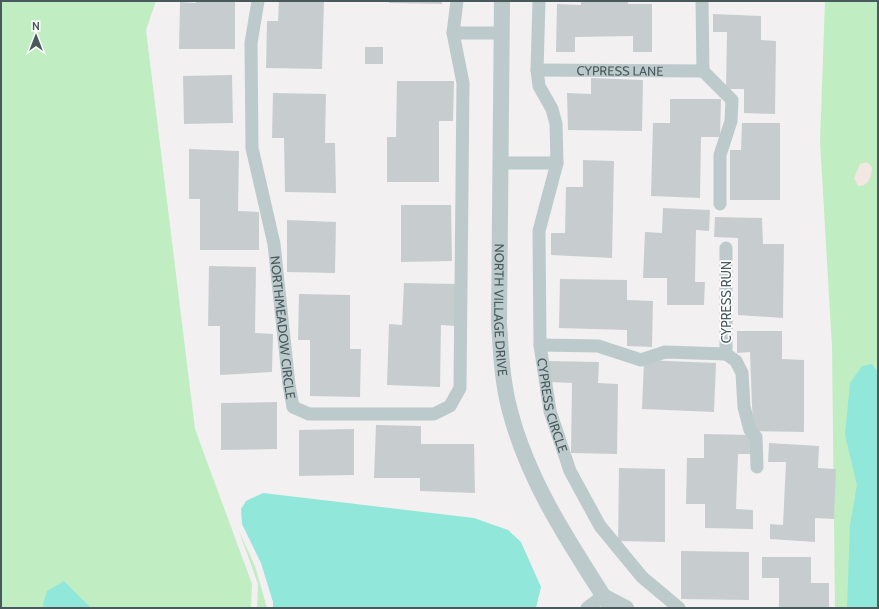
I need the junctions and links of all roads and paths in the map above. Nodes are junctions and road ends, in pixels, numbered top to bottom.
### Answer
1 (258, 1) edge
2 (457, 1) edge
3 (502, 1) edge
4 (539, 1) edge
5 (702, 1) edge
6 (452, 33) junction
7 (501, 33) junction
8 (536, 70) junction
9 (702, 71) junction
10 (501, 163) junction
11 (557, 163) junction
12 (720, 204) dead end
13 (726, 248) dead end
14 (540, 345) junction
15 (726, 354) junction
16 (757, 467) dead end
17 (603, 604) edge
18 (587, 608) edge
19 (626, 608) edge
20 (679, 608) edge

1 - 6 street, NORTHMEADOW CIRCLE
2 - 6 street, NORTHMEADOW CIRCLE
3 - 7 street, NORTH VILLAGE DRIVE
4 - 8 street, CYPRESS CIRCLE
5 - 9 street
6 - 7 street
7 - 10 street, NORTH VILLAGE DRIVE
8 - 9 street, CYPRESS LANE
8 - 11 street, CYPRESS CIRCLE
9 - 12 street
10 - 11 street
10 - 17 street, NORTH VILLAGE DRIVE
11 - 14 street, CYPRESS CIRCLE
13 - 15 street, CYPRESS RUN
14 - 15 street
14 - 20 street, CYPRESS CIRCLE
15 - 16 street, CYPRESS RUN
17 - 18 street
17 - 19 street

